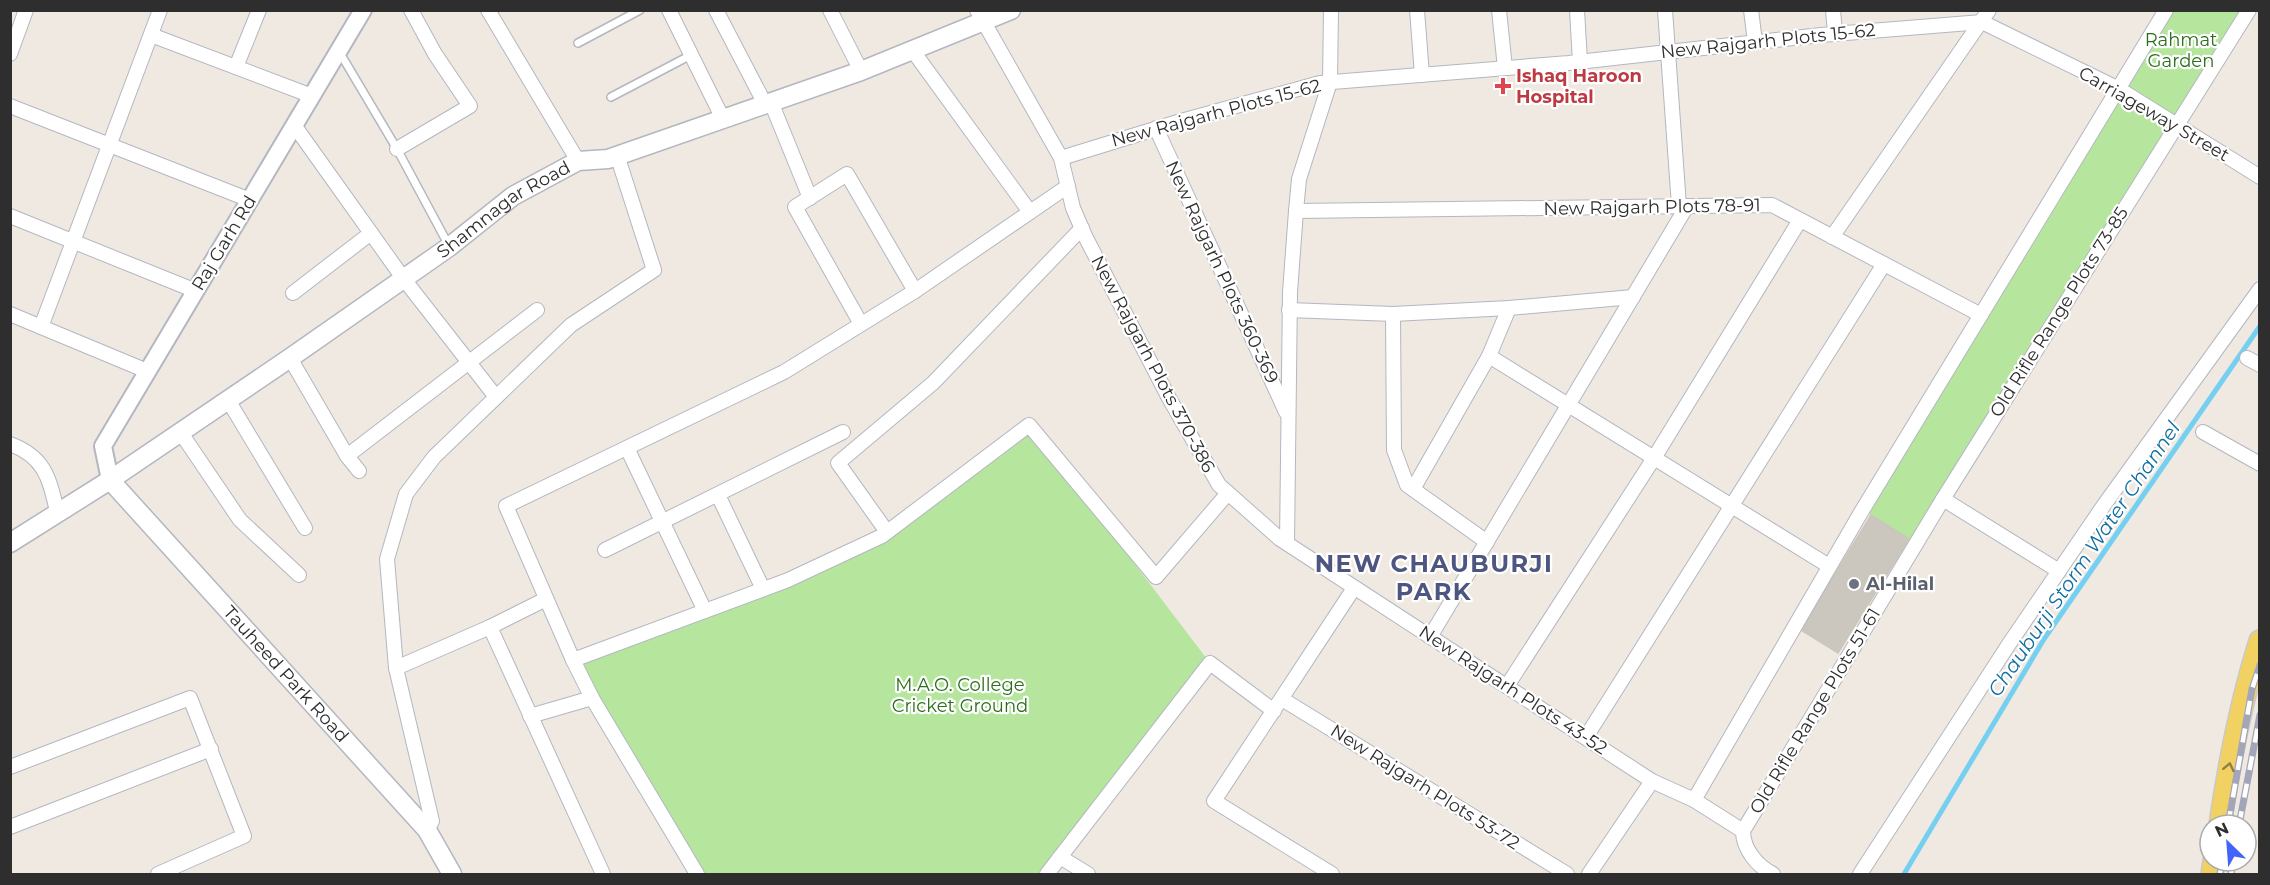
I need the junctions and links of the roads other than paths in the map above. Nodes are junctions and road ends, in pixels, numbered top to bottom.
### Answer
1 (26, 10) edge
2 (160, 10) edge
3 (259, 10) edge
4 (363, 10) edge
5 (411, 10) edge
6 (488, 10) edge
7 (640, 10) edge
8 (669, 10) edge
9 (716, 10) edge
10 (830, 10) edge
11 (1011, 10) edge
12 (1331, 10) edge
13 (1417, 10) edge
14 (1499, 10) edge
15 (1576, 10) edge
16 (1665, 10) edge
17 (1751, 10) edge
18 (1833, 10) edge
19 (1922, 10) edge
20 (2166, 10) edge
21 (2248, 10) edge
22 (980, 15) edge
23 (1986, 16) edge
24 (1923, 26) junction
25 (1835, 33) junction
26 (151, 34) junction
27 (1755, 42) junction
28 (578, 44) dead end
29 (339, 51) junction
30 (913, 51) junction
31 (1668, 52) junction
32 (10, 54) edge
33 (691, 54) junction
34 (1580, 62) junction
35 (236, 67) junction
36 (1504, 68) junction
37 (861, 71) junction
38 (1422, 75) junction
39 (1330, 82) junction
40 (2119, 89) junction
41 (312, 96) junction
42 (611, 97) dead end
43 (768, 103) junction
44 (10, 106) edge
45 (723, 118) junction
46 (294, 125) junction
47 (2175, 125) junction
48 (1156, 128) junction
49 (110, 145) junction
50 (397, 149) junction
51 (617, 155) junction
52 (1061, 158) junction
53 (578, 161) junction
54 (2259, 177) edge
55 (1068, 186) junction
56 (810, 198) junction
57 (250, 200) junction
58 (1683, 206) junction
59 (1296, 211) junction
60 (1030, 212) junction
61 (10, 216) edge
62 (1800, 220) junction
63 (1082, 228) junction
64 (371, 233) junction
65 (1832, 237) junction
66 (74, 241) junction
67 (449, 247) junction
68 (1884, 264) junction
69 (403, 278) junction
70 (2259, 289) edge
71 (196, 291) junction
72 (915, 291) junction
73 (293, 293) dead end
74 (1633, 297) junction
75 (1509, 308) junction
76 (537, 310) dead end
77 (1289, 310) junction
78 (10, 314) edge
79 (1393, 314) junction
80 (1981, 315) junction
81 (861, 324) junction
82 (41, 327) junction
83 (1489, 356) junction
84 (290, 358) junction
85 (469, 362) junction
86 (147, 371) junction
87 (496, 397) junction
88 (228, 400) junction
89 (1570, 406) junction
90 (1288, 416) junction
91 (843, 432) dead end
92 (2203, 432) dead end
93 (182, 433) junction
94 (10, 444) edge
95 (627, 448) junction
96 (347, 456) junction
97 (1654, 458) junction
98 (2259, 464) edge
99 (359, 471) dead end
100 (110, 480) junction
101 (1413, 489) junction
102 (1228, 493) junction
103 (718, 495) junction
104 (1943, 500) junction
105 (1733, 505) junction
106 (57, 512) junction
107 (663, 523) junction
108 (305, 528) dead end
109 (887, 532) junction
110 (1487, 542) junction
111 (10, 543) edge
112 (1287, 543) junction
113 (605, 550) dead end
114 (1829, 566) junction
115 (2059, 571) junction
116 (299, 575) dead end
117 (1354, 588) junction
118 (763, 589) junction
119 (546, 600) junction
120 (705, 611) junction
121 (490, 627) junction
122 (1430, 637) junction
123 (2259, 640) edge
124 (573, 660) junction
125 (396, 668) junction
126 (1507, 686) junction
127 (592, 698) junction
128 (1278, 705) junction
129 (530, 716) junction
130 (1586, 737) junction
131 (211, 748) junction
132 (10, 767) edge
133 (1652, 781) junction
134 (1694, 800) junction
135 (2222, 813) edge
136 (10, 827) edge
137 (426, 830) junction
138 (1743, 831) junction
139 (1060, 857) junction
140 (1768, 873) edge
141 (158, 874) edge
142 (452, 874) edge
143 (603, 874) edge
144 (697, 874) edge
145 (1047, 874) edge
146 (1088, 874) edge
147 (1332, 874) edge
148 (1567, 874) edge
149 (1589, 874) edge
150 (1860, 874) edge

1 - 32 street
2 - 26 street
3 - 35 street
4 - 29 street, Raj Garh Rd
5 - 50 street
6 - 53 street
7 - 28 lane
8 - 33 street
9 - 43 street
10 - 37 street
11 - 22 main road, Shamnagar Road
12 - 39 street
13 - 38 street
14 - 36 street
15 - 34 street
16 - 31 street
17 - 27 street
18 - 25 street
19 - 24 street
20 - 40 street
21 - 47 street, Old Rifle Range Plots 73-85
22 - 30 main road, Shamnagar Road
22 - 52 street, New Rajgarh Plots 370-386
23 - 24 street, New Rajgarh Plots 15-62
23 - 40 street, Carriageway Street
23 - 65 street
24 - 25 street, New Rajgarh Plots 15-62
25 - 27 street, New Rajgarh Plots 15-62
26 - 35 street
26 - 49 street
27 - 31 street, New Rajgarh Plots 15-62
29 - 41 street, Raj Garh Rd
29 - 50 lane
30 - 37 main road, Shamnagar Road
30 - 60 street
31 - 34 street, New Rajgarh Plots 15-62
31 - 58 street
33 - 42 lane
33 - 45 street
34 - 36 street, New Rajgarh Plots 15-62
35 - 41 street
36 - 38 street, New Rajgarh Plots 15-62
37 - 43 main road, Shamnagar Road
38 - 39 street, New Rajgarh Plots 15-62
39 - 48 street, New Rajgarh Plots 15-62
39 - 59 street
40 - 47 street, Carriageway Street
40 - 80 street
41 - 46 street, Raj Garh Rd
43 - 45 main road, Shamnagar Road
43 - 56 street
44 - 49 street
45 - 51 main road, Shamnagar Road
46 - 57 street, Raj Garh Rd
46 - 64 street
47 - 54 street, Carriageway Street
47 - 104 street, Old Rifle Range Plots 73-85
48 - 52 street, New Rajgarh Plots 15-62
48 - 90 street, New Rajgarh Plots 360-369
49 - 57 street
49 - 66 street
50 - 67 lane
51 - 53 main road, Shamnagar Road
51 - 87 street
52 - 55 street, New Rajgarh Plots 370-386
53 - 67 main road, Shamnagar Road
55 - 60 street
55 - 63 street, New Rajgarh Plots 370-386
56 - 72 street
56 - 81 street
57 - 71 street, Raj Garh Rd
58 - 59 street, New Rajgarh Plots 78-91
58 - 62 street, New Rajgarh Plots 78-91
58 - 74 street
59 - 77 street
60 - 72 street
61 - 66 street
62 - 65 street, New Rajgarh Plots 78-91
62 - 97 street
63 - 102 street, New Rajgarh Plots 370-386
63 - 109 street
64 - 69 street
64 - 73 street
65 - 68 street, New Rajgarh Plots 78-91
66 - 71 street
66 - 82 street
67 - 69 main road, Shamnagar Road
68 - 80 street, New Rajgarh Plots 78-91
68 - 105 street
69 - 84 main road, Shamnagar Road
69 - 85 street
70 - 115 street
71 - 86 street, Raj Garh Rd
72 - 81 street
74 - 75 street
74 - 89 street
75 - 79 street
75 - 83 street
76 - 85 street
77 - 79 street
77 - 90 street
78 - 82 street
79 - 101 street
80 - 114 street
81 - 95 street
82 - 86 street
83 - 89 street
83 - 101 street
84 - 88 main road, Shamnagar Road
84 - 96 street
85 - 87 street
85 - 96 street
86 - 100 street, Raj Garh Rd
87 - 125 street
88 - 93 main road, Shamnagar Road
88 - 108 street
89 - 97 street
89 - 110 street
90 - 112 street
91 - 103 street
92 - 98 street
93 - 100 main road, Shamnagar Road
93 - 116 street
94 - 106 street
95 - 107 street
95 - 119 street
96 - 99 street
97 - 105 street
97 - 126 street
100 - 106 main road, Shamnagar Road
100 - 137 main road, Tauheed Park Road
101 - 110 street
102 - 109 street
102 - 112 street, New Rajgarh Plots 370-386
103 - 107 street
103 - 118 street
104 - 115 street
104 - 138 street, Old Rifle Range Plots 51-61
105 - 114 street
105 - 130 street
106 - 111 main road, Shamnagar Road
107 - 113 street
107 - 120 street
109 - 118 street
110 - 122 street
112 - 117 street, New Rajgarh Plots 43-52
114 - 134 street
115 - 150 street
117 - 122 street, New Rajgarh Plots 43-52
117 - 128 street
118 - 120 street
119 - 121 street
119 - 124 street
120 - 124 street
121 - 125 street
121 - 129 street
122 - 126 street, New Rajgarh Plots 43-52
135 -> 123 main road
124 - 127 street
125 - 137 street
126 - 130 street, New Rajgarh Plots 43-52
127 - 129 street
127 - 144 street
128 - 139 street, New Rajgarh Plots 53-72
128 - 147 street
128 - 148 street, New Rajgarh Plots 53-72
129 - 143 street
130 - 133 street, New Rajgarh Plots 43-52
131 - 132 street
131 - 136 street
131 - 141 street
133 - 134 street, New Rajgarh Plots 43-52
133 - 149 street
134 - 138 street, New Rajgarh Plots 43-52
137 - 142 main road, Tauheed Park Road
138 - 140 street
139 - 145 street
139 - 146 street

